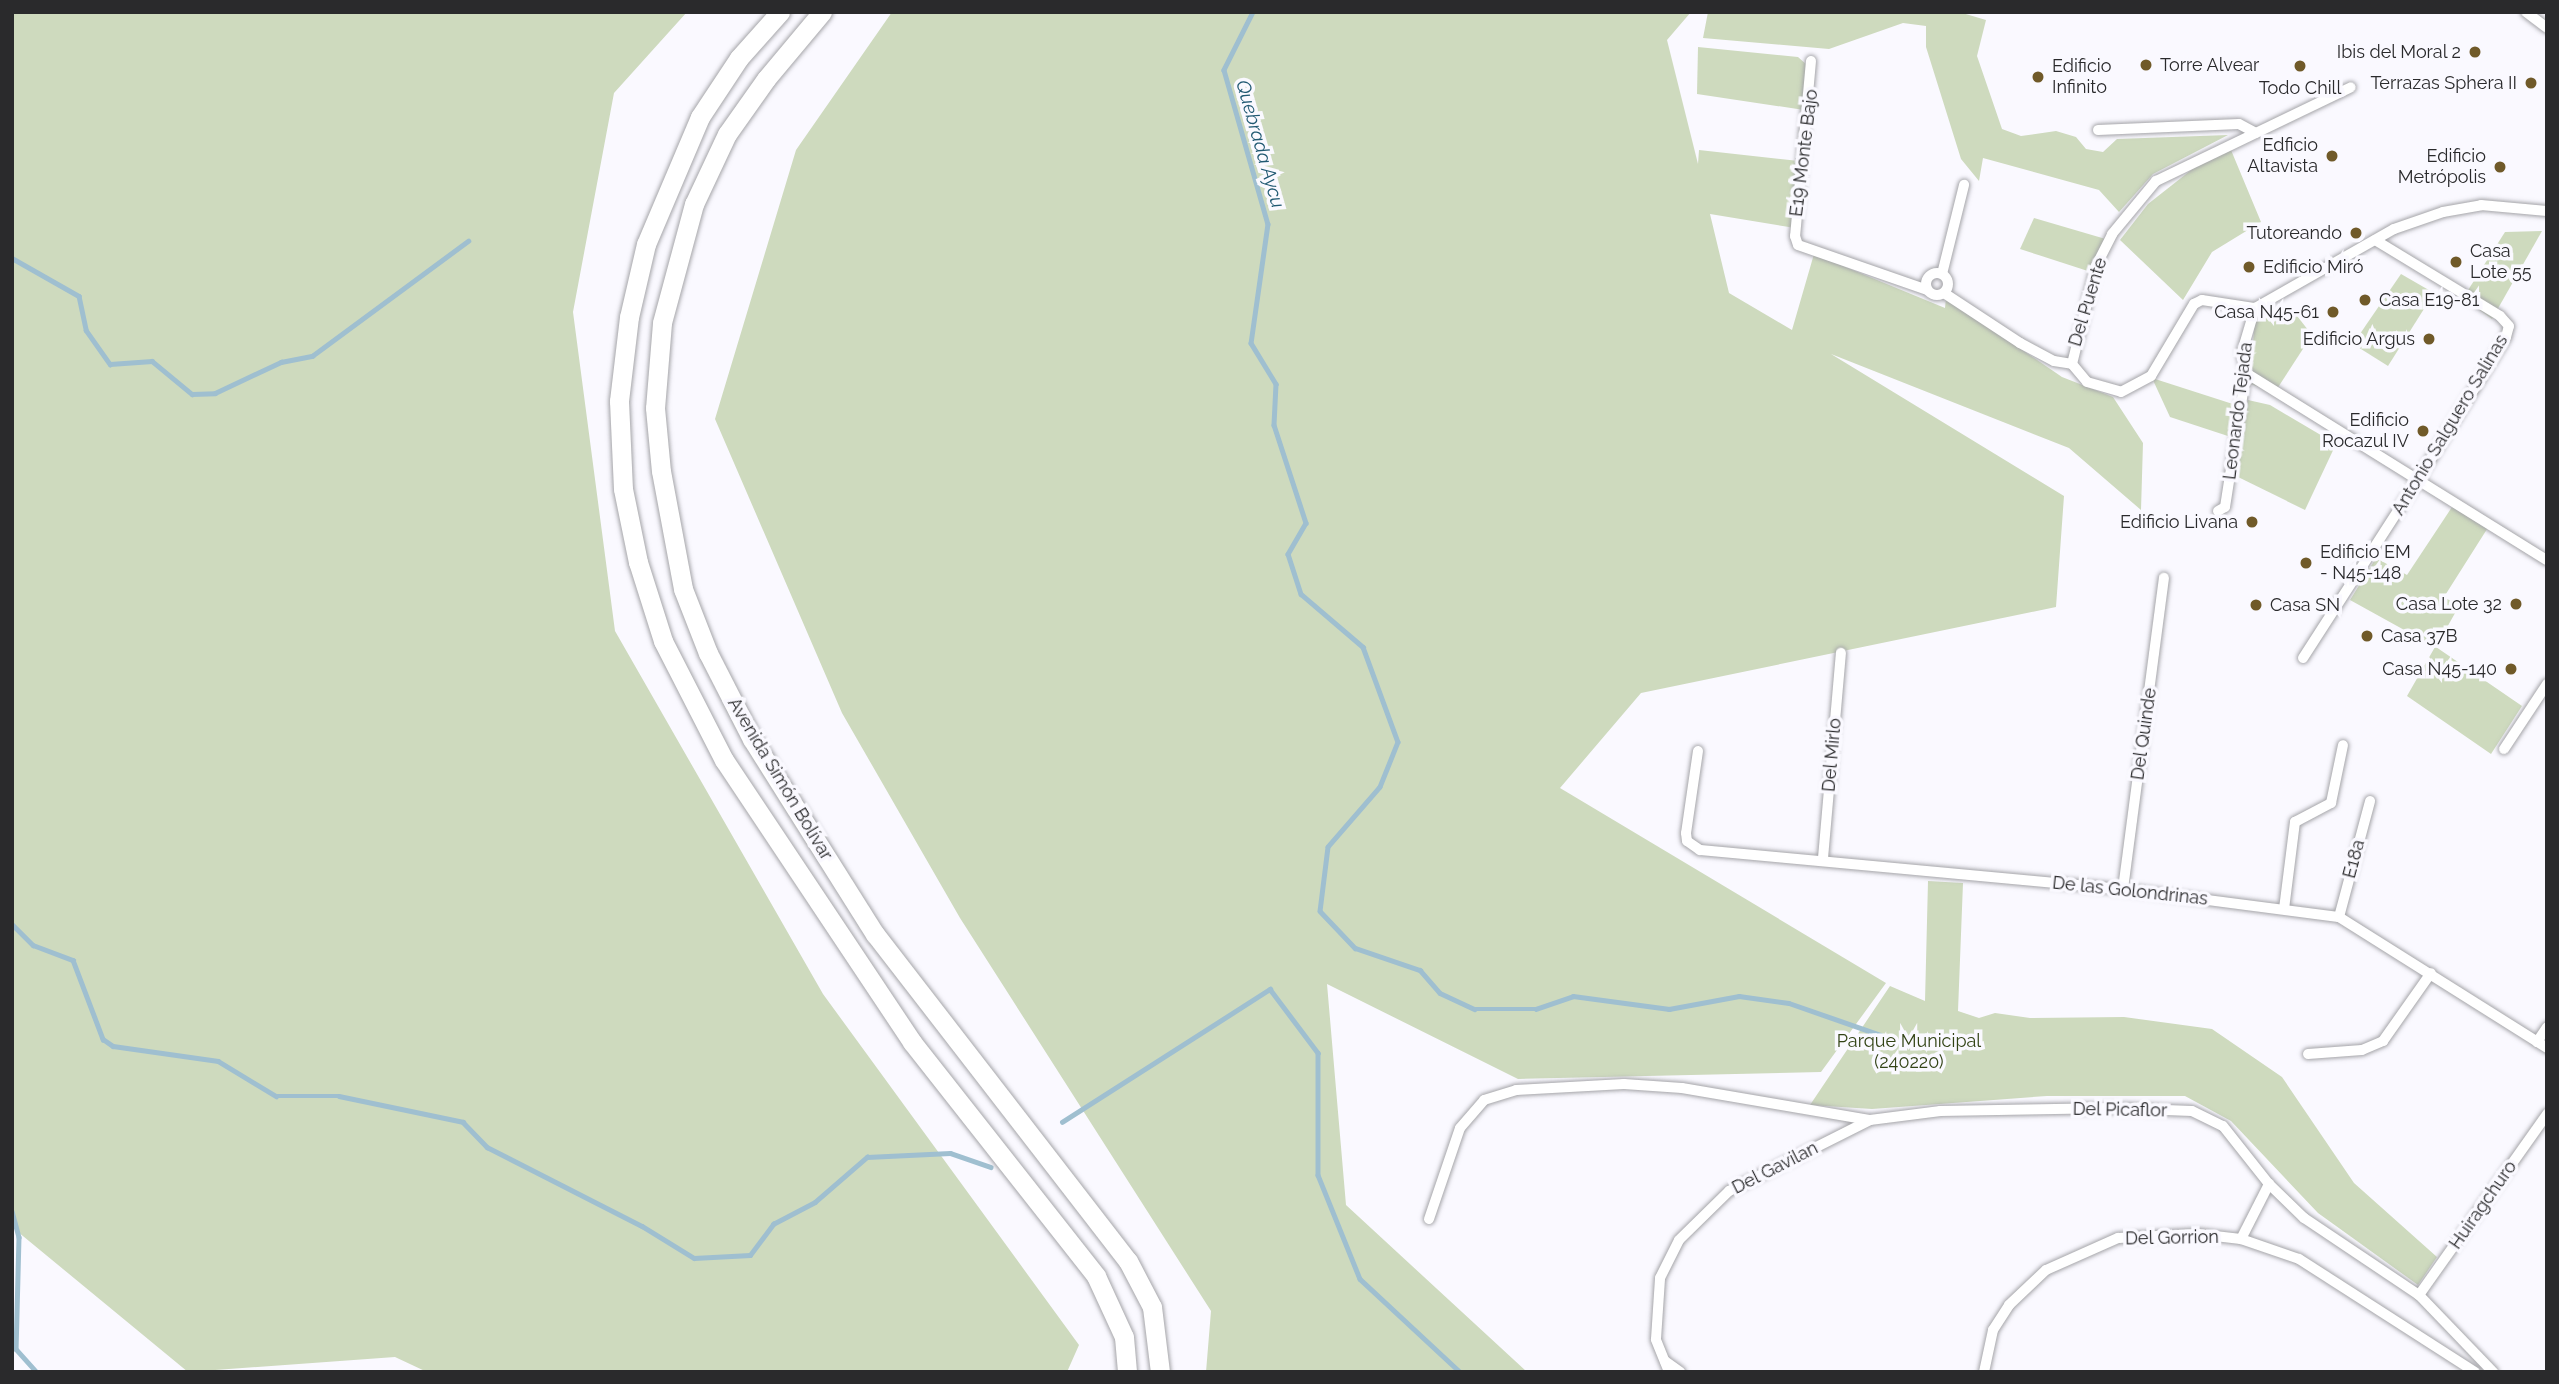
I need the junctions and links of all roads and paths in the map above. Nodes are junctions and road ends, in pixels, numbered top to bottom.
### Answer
1 (780, 12) edge
2 (822, 12) edge
3 (2526, 12) edge
4 (2547, 28) edge
5 (1811, 61) dead end
6 (2351, 87) dead end
7 (2098, 130) dead end
8 (2256, 133) junction
9 (1965, 185) dead end
10 (2547, 211) edge
11 (2375, 240) junction
12 (1942, 274) junction
13 (1927, 290) junction
14 (1944, 293) junction
15 (2255, 308) junction
16 (2072, 365) junction
17 (2246, 373) junction
18 (2418, 480) junction
19 (2218, 511) dead end
20 (2547, 560) edge
21 (2164, 578) dead end
22 (1841, 653) dead end
23 (2303, 658) dead end
24 (2547, 684) edge
25 (2343, 745) dead end
26 (2504, 749) dead end
27 (1698, 751) dead end
28 (2370, 801) dead end
29 (1823, 858) junction
30 (2123, 890) junction
31 (2284, 909) junction
32 (2339, 917) junction
33 (2431, 973) junction
34 (2547, 1027) edge
35 (2542, 1045) edge
36 (2308, 1054) dead end
37 (1940, 1111) joint
38 (2547, 1114) edge
39 (1870, 1120) junction
40 (2269, 1184) junction
41 (1429, 1219) dead end
42 (2241, 1239) junction
43 (2419, 1295) junction
44 (1663, 1360) junction
45 (1127, 1372) edge
46 (1160, 1372) edge
47 (1669, 1372) edge
48 (1680, 1372) edge
49 (1984, 1372) edge
50 (2475, 1372) edge
51 (2493, 1372) edge

1 - 45 highway, Avenida Simón Bolívar
2 - 46 highway, Avenida Simón Bolívar
3 - 4 street
5 - 13 street, E19 Monte Bajo
6 - 8 street, Del Puente
7 - 8 street
8 - 16 street, Del Puente
9 - 12 street
10 - 11 street
11 - 15 street
11 - 18 street, Antonio Salguero Salinas
12 - 13 street
12 - 14 street
13 - 14 street
14 - 16 street
15 - 16 street
15 - 17 street, Leonardo Tejada
17 - 18 street
17 - 19 street, Leonardo Tejada
18 - 20 street
18 - 23 street, Antonio Salguero Salinas
21 - 30 street, Del Quinde
22 - 29 street, Del Mirlo
24 - 26 street
25 - 31 street
27 - 29 street, De las Golondrinas
28 - 32 street, E18a
29 - 30 street, De las Golondrinas
30 - 31 street, De las Golondrinas
31 - 32 street, De las Golondrinas
32 - 33 street, De las Golondrinas
33 - 35 street, De las Golondrinas
33 - 36 street
34 - 35 street
37 - 39 street, Del Gavilan
37 - 40 street, Del Picaflor
38 - 43 street, Huiragchuro
39 - 41 street
39 - 44 street, Del Gavilan
40 - 42 street
40 - 43 street, Del Picaflor
42 - 49 street, Del Gorrion
42 - 50 street, Del Gorrion
43 - 51 street, Del Picaflor
44 - 47 street, Del Gavilan
44 - 48 street

